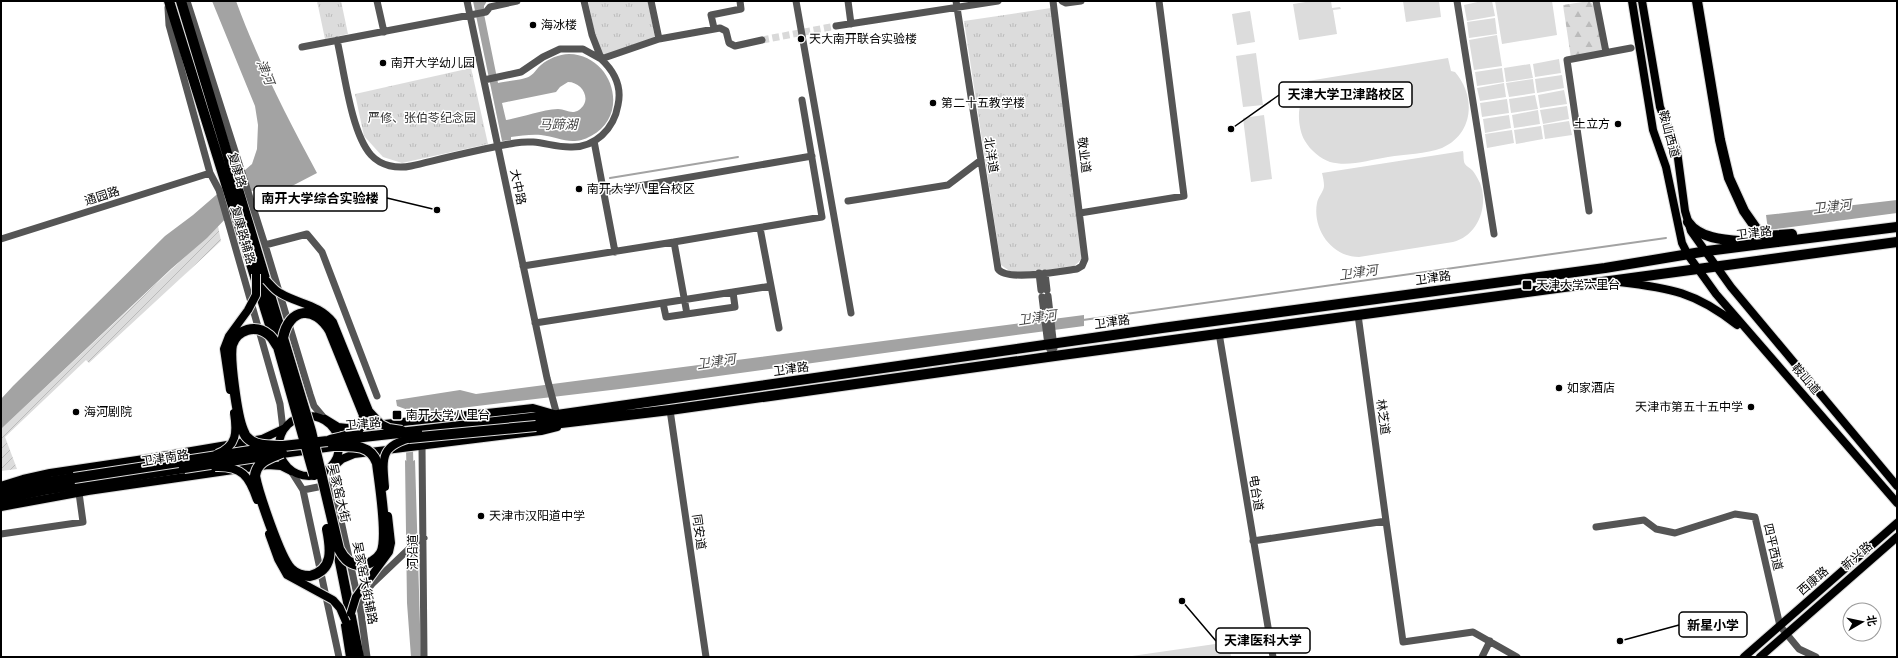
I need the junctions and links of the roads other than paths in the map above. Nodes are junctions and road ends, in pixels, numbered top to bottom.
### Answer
1 (168, 1) edge
2 (181, 1) edge
3 (187, 1) edge
4 (377, 1) edge
5 (467, 1) edge
6 (517, 1) edge
7 (584, 1) edge
8 (651, 1) edge
9 (740, 1) edge
10 (796, 1) edge
11 (848, 1) edge
12 (998, 1) edge
13 (1053, 1) edge
14 (1062, 1) edge
15 (1081, 1) edge
16 (1159, 1) edge
17 (1457, 1) edge
18 (1596, 1) edge
19 (1632, 1) edge
20 (1642, 1) edge
21 (1698, 1) edge
22 (956, 4) edge
23 (472, 15) junction
24 (851, 24) junction
25 (836, 26) tunnel mouth
26 (714, 28) junction
27 (384, 32) junction
28 (659, 39) junction
29 (338, 40) junction
30 (762, 40) tunnel mouth
31 (188, 41) junction
32 (302, 47) dead end
33 (1631, 48) dead end
34 (1606, 52) junction
35 (601, 59) junction
36 (486, 80) junction
37 (802, 100) dead end
38 (594, 141) junction
39 (498, 147) junction
40 (812, 156) junction
41 (981, 160) junction
42 (210, 172) junction
43 (604, 192) junction
44 (848, 201) dead end
45 (1589, 211) dead end
46 (1080, 212) junction
47 (1688, 222) junction
48 (1897, 227) edge
49 (760, 228) junction
50 (1854, 233) junction
51 (1494, 234) dead end
52 (1, 239) edge
53 (674, 242) junction
54 (1897, 242) edge
55 (1778, 243) junction
56 (265, 244) junction
57 (1707, 251) junction
58 (615, 252) junction
59 (1688, 255) junction
60 (523, 266) junction
61 (1716, 266) junction
62 (1698, 269) junction
63 (1042, 273) junction
64 (256, 274) junction
65 (266, 280) junction
66 (1614, 281) junction
67 (771, 286) junction
68 (733, 292) junction
69 (684, 300) junction
70 (663, 303) junction
71 (851, 313) dead end
72 (687, 314) junction
73 (1358, 315) junction
74 (535, 323) junction
75 (779, 328) dead end
76 (1219, 333) junction
77 (1752, 337) junction
78 (283, 338) junction
79 (1051, 344) junction
80 (278, 348) junction
81 (1053, 356) junction
82 (310, 394) junction
83 (377, 396) dead end
84 (280, 404) junction
85 (670, 410) junction
86 (557, 415) junction
87 (325, 419) junction
88 (536, 421) junction
89 (579, 421) junction
90 (283, 429) junction
91 (416, 434) junction
92 (332, 443) junction
93 (422, 446) junction
94 (282, 449) junction
95 (214, 456) junction
96 (333, 466) junction
97 (184, 468) junction
98 (291, 471) junction
99 (333, 484) junction
100 (76, 485) junction
101 (1, 486) edge
102 (1897, 486) edge
103 (1, 489) edge
104 (303, 490) junction
105 (1, 499) edge
106 (1897, 503) edge
107 (1, 507) edge
108 (1386, 521) junction
109 (1897, 523) edge
110 (1596, 527) dead end
111 (1, 534) edge
112 (1897, 537) edge
113 (424, 538) junction
114 (332, 540) junction
115 (1253, 541) junction
116 (353, 616) junction
117 (1780, 626) junction
118 (1786, 635) junction
119 (1490, 641) junction
120 (339, 657) edge
121 (351, 657) edge
122 (359, 657) edge
123 (367, 657) edge
124 (424, 657) edge
125 (706, 657) edge
126 (1273, 657) edge
127 (1482, 657) edge
128 (1517, 657) edge
129 (1744, 657) edge
130 (1760, 657) edge
131 (1816, 657) edge

1 - 31 highway, 复康路
1 - 42 street, 复康路辅路
2 - 31 highway, 复康路
3 - 56 street, 复康路辅路
4 - 27 street
5 - 23 street, 大中路
6 - 23 street
7 - 35 street
8 - 28 street
9 - 26 street
10 - 71 street
11 - 24 street
12 - 22 street
13 - 46 street, 敬业道
14 - 15 street
16 - 46 street
17 - 51 street
18 - 34 street
19 - 59 main road, 鞍山西道
20 - 47 main road, 鞍山西道
21 - 50 highway
22 - 24 street
22 - 41 street, 北洋道
23 - 27 street
23 - 36 street, 大中路
24 - 25 street
26 - 28 street
26 - 30 street
27 - 29 street
28 - 35 street
29 - 32 street
29 - 39 street
31 - 64 highway, 复康路
31 - 65 highway, 复康路
33 - 34 street
34 - 45 street
35 - 36 street
35 - 38 street
36 - 39 street, 大中路
37 - 40 street
38 - 39 street
38 - 43 street
39 - 60 street, 大中路
40 - 43 street
40 - 49 street
41 - 44 street
41 - 63 street, 北洋道
42 - 52 street, 通园路
42 - 84 street, 复康路辅路
43 - 58 street
46 - 63 street, 敬业道
47 - 55 highway
47 - 57 main road, 鞍山西道
48 - 50 highway, 卫津路
49 - 53 street
49 - 67 street
50 - 55 highway, 卫津路
53 - 58 street
53 - 69 street
54 - 61 highway, 卫津路
55 - 57 highway, 卫津路
56 - 82 street, 复康路辅路
56 - 83 street
57 - 59 highway, 卫津路
57 - 61 main road, 鞍山道
58 - 60 street
59 - 62 main road, 鞍山西道
59 - 79 highway, 卫津路
60 - 74 street, 大中路
61 - 62 highway, 卫津路
61 - 102 main road, 鞍山道
62 - 66 highway, 卫津路
62 - 77 main road, 鞍山道
63 - 79 street
64 - 80 highway, 复康路, bridge
64 - 95 main road, bridge
65 - 78 highway, 复康路, bridge
65 - 91 main road, bridge
66 - 73 highway, 卫津路
66 - 77 main road
67 - 68 street
67 - 75 street
68 - 69 street
68 - 72 street
69 - 70 street
69 - 72 street
70 - 72 street
70 - 74 street
73 - 76 highway, 卫津路
73 - 108 street, 林芝道
74 - 86 street, 大中路
76 - 81 highway, 卫津路
76 - 115 street, 电台道
77 - 106 main road, 鞍山道
78 - 92 highway, bridge
78 - 114 highway, 吴家窑大街, bridge
79 - 81 street
79 - 86 highway, 卫津路
80 - 94 highway, bridge
80 - 114 highway, 吴家窑大街, bridge
81 - 85 highway, 卫津路
82 - 84 street
82 - 87 street, 复康路辅路
84 - 90 street, 复康路辅路
85 - 89 highway, 卫津路
85 - 125 street, 同安道
86 - 87 main road
86 - 88 highway, 卫津路
87 - 90 main road
87 - 96 main road
88 - 89 highway, 卫津路
88 - 91 highway, 卫津路, bridge
89 - 93 main road
90 - 98 main road
90 - 101 main road
91 - 92 highway, 卫津路, bridge
91 - 116 main road, bridge
92 - 94 highway, 卫津南路, bridge
92 - 114 highway, bridge
93 - 96 main road
93 - 113 street, 河沿道
94 - 95 highway, 卫津南路, bridge
94 - 97 highway, 卫津南路, bridge
94 - 114 highway, bridge
95 - 100 highway, 卫津南路, bridge
96 - 98 main road
96 - 99 street, 吴家窑大街辅路
97 - 100 highway, 卫津南路
97 - 116 main road, bridge
98 - 100 main road
98 - 104 street
99 - 104 street
99 - 116 street, 吴家窑大街辅路
100 - 103 highway, 卫津南路
100 - 105 highway, 卫津南路
100 - 107 main road
100 - 111 street
104 - 120 street
108 - 115 street
108 - 119 street, 林芝道
109 - 117 main road, 西康路
110 - 117 street, 四平西道
112 - 118 main road, 新兴路
113 - 116 street
113 - 124 street, 河沿道
114 - 116 highway, 吴家窑大街, bridge
115 - 126 street, 电台道
116 - 121 highway, 吴家窑大街
116 - 122 highway, 吴家窑大街
116 - 123 street, 吴家窑大街辅路
117 - 118 street, 四平西道
117 - 129 main road, 西康路
118 - 130 main road, 新兴路
118 - 131 street, 四平西道
119 - 127 street
119 - 128 street

